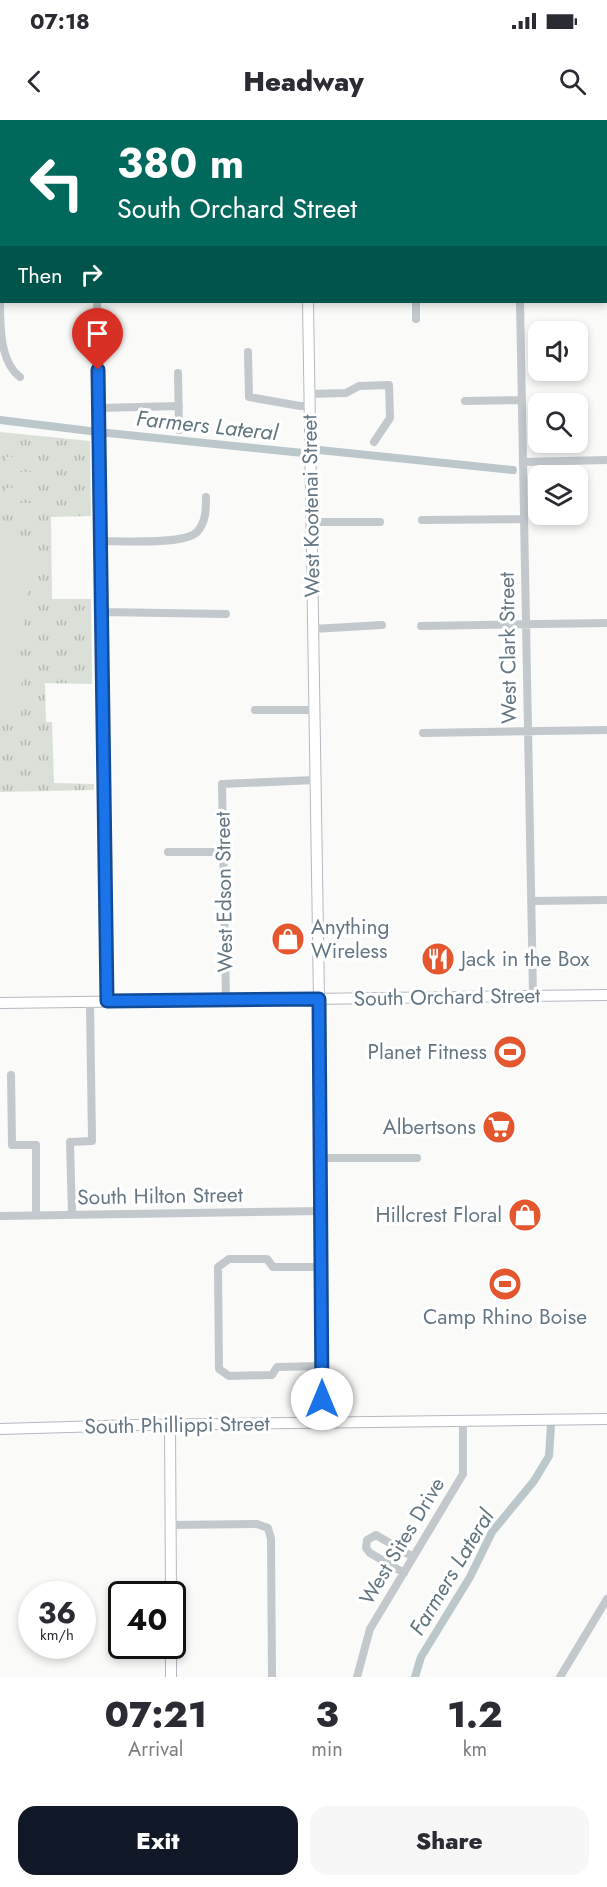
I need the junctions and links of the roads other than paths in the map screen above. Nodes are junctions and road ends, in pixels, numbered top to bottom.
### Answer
1 (0, 303) edge
2 (98, 303) edge
3 (308, 303) edge
4 (416, 303) edge
5 (520, 303) edge
6 (416, 319) dead end
7 (248, 352) dead end
8 (178, 373) dead end
9 (20, 377) dead end
10 (309, 394) junction
11 (522, 400) junction
12 (465, 401) dead end
13 (179, 406) junction
14 (310, 406) junction
15 (101, 408) junction
16 (179, 430) dead end
17 (374, 442) dead end
18 (607, 460) edge
19 (523, 462) junction
20 (206, 497) dead end
21 (524, 519) junction
22 (422, 520) dead end
23 (312, 522) junction
24 (380, 522) dead end
25 (101, 541) junction
26 (102, 612) junction
27 (226, 614) dead end
28 (607, 623) edge
29 (526, 624) junction
30 (382, 625) dead end
31 (421, 626) dead end
32 (313, 629) junction
33 (255, 710) dead end
34 (314, 710) junction
35 (607, 730) edge
36 (528, 732) junction
37 (423, 733) dead end
38 (315, 780) junction
39 (168, 852) dead end
40 (223, 852) junction
41 (607, 900) edge
42 (531, 901) junction
43 (532, 995) junction
44 (607, 995) edge
45 (319, 999) junction
46 (226, 1000) junction
47 (107, 1001) junction
48 (90, 1002) junction
49 (0, 1003) edge
50 (11, 1075) dead end
51 (320, 1158) junction
52 (417, 1158) dead end
53 (321, 1211) junction
54 (72, 1215) junction
55 (0, 1216) edge
56 (36, 1216) junction
57 (321, 1267) junction
58 (322, 1366) junction
59 (607, 1419) edge
60 (463, 1421) junction
61 (322, 1423) junction
62 (170, 1425) junction
63 (0, 1429) edge
64 (170, 1525) junction
65 (413, 1557) junction
66 (404, 1574) junction
67 (171, 1581) edge
68 (607, 1599) edge
69 (171, 1659) edge
70 (171, 1677) edge
71 (272, 1677) edge
72 (357, 1677) edge
73 (560, 1677) edge

1 - 9 street
2 - 15 street
3 - 10 street, West Kootenai Street
4 - 6 street
5 - 11 street, West Clark Street
7 - 14 street
8 - 13 street
10 - 14 street, West Kootenai Street
10 - 17 street
11 - 12 street
11 - 19 street, West Clark Street
13 - 15 street
13 - 16 street
14 - 23 street, West Kootenai Street
15 - 25 street
18 - 19 street
19 - 21 street, West Clark Street
20 - 25 street
21 - 22 street
21 - 29 street, West Clark Street
23 - 24 street
23 - 32 street, West Kootenai Street
25 - 26 street
26 - 27 street
26 - 47 street
28 - 29 street
29 - 31 street
29 - 36 street, West Clark Street
30 - 32 street
32 - 34 street, West Kootenai Street
33 - 34 street
34 - 38 street, West Kootenai Street
35 - 36 street
36 - 37 street
36 - 42 street, West Clark Street
38 - 40 street, West Edson Street
38 - 45 street, West Kootenai Street
39 - 40 street
40 - 46 street, West Edson Street
41 - 42 street
42 - 43 street, West Clark Street
43 - 44 street, South Orchard Street
43 - 45 street, South Orchard Street
45 - 46 street, South Orchard Street
45 - 51 street, West Kootenai Street
46 - 47 street, South Orchard Street
47 - 48 street, South Orchard Street
48 - 49 street, South Orchard Street
48 - 54 street
50 - 56 street
51 - 52 street
51 - 53 street, West Kootenai Street
53 - 54 street, South Hilton Street
53 - 57 street, West Kootenai Street
54 - 56 street, South Hilton Street
55 - 56 street, South Hilton Street
57 - 58 street, West Kootenai Street
57 - 58 street
58 - 61 street, West Kootenai Street
59 - 60 street, South Phillippi Street
60 - 61 street, South Phillippi Street
60 - 65 street, West Sites Drive
61 - 62 street, South Phillippi Street
62 - 63 street, South Phillippi Street
62 - 64 street
64 - 67 street
64 - 71 street
65 - 66 street, West Sites Drive
65 - 66 street
66 - 72 street, West Sites Drive
68 - 73 street
69 - 70 street

